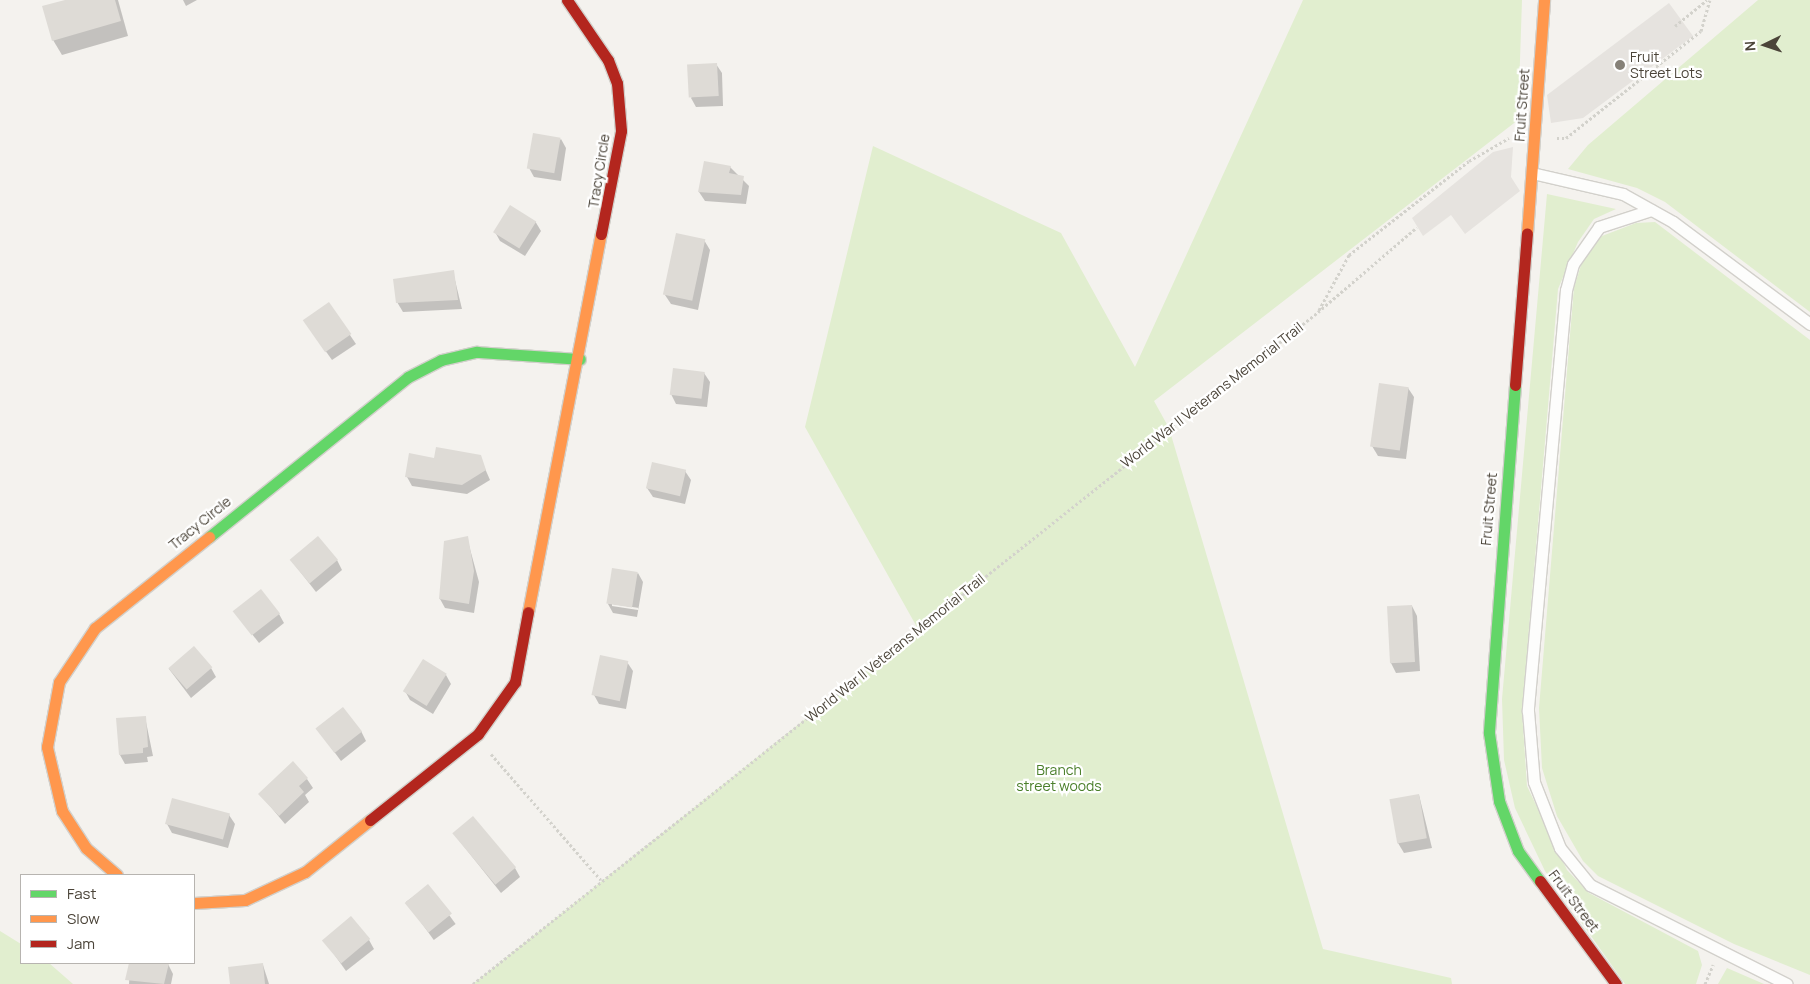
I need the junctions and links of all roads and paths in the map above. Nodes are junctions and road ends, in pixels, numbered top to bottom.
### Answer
1 (567, 0) edge
2 (1544, 0) edge
3 (1709, 0) edge
4 (1674, 26) dead end
5 (1534, 137) junction
6 (1532, 173) junction
7 (1651, 210) junction
8 (1417, 227) dead end
9 (1318, 312) junction
10 (1810, 324) edge
11 (580, 359) junction
12 (476, 736) junction
13 (116, 874) edge
14 (601, 880) junction
15 (195, 903) edge
16 (1718, 953) junction
17 (473, 984) edge
18 (1616, 984) edge
19 (1705, 984) edge
20 (1787, 984) edge

1 - 11 street, Tracy Circle
2 - 5 street, Fruit Street
3 - 4 path
3 - 5 path, World War II Veterans Memorial Trail
5 - 6 street, Fruit Street
5 - 9 path, World War II Veterans Memorial Trail
6 - 7 lane
6 - 18 street, Fruit Street
7 - 10 lane
7 - 16 lane
8 - 9 path, World War II Veterans Memorial Trail
9 - 14 path, World War II Veterans Memorial Trail
11 - 12 street, Tracy Circle
11 - 13 street, Tracy Circle
12 - 14 path
12 - 15 street, Tracy Circle
14 - 17 path, World War II Veterans Memorial Trail
16 - 19 path
16 - 20 lane

